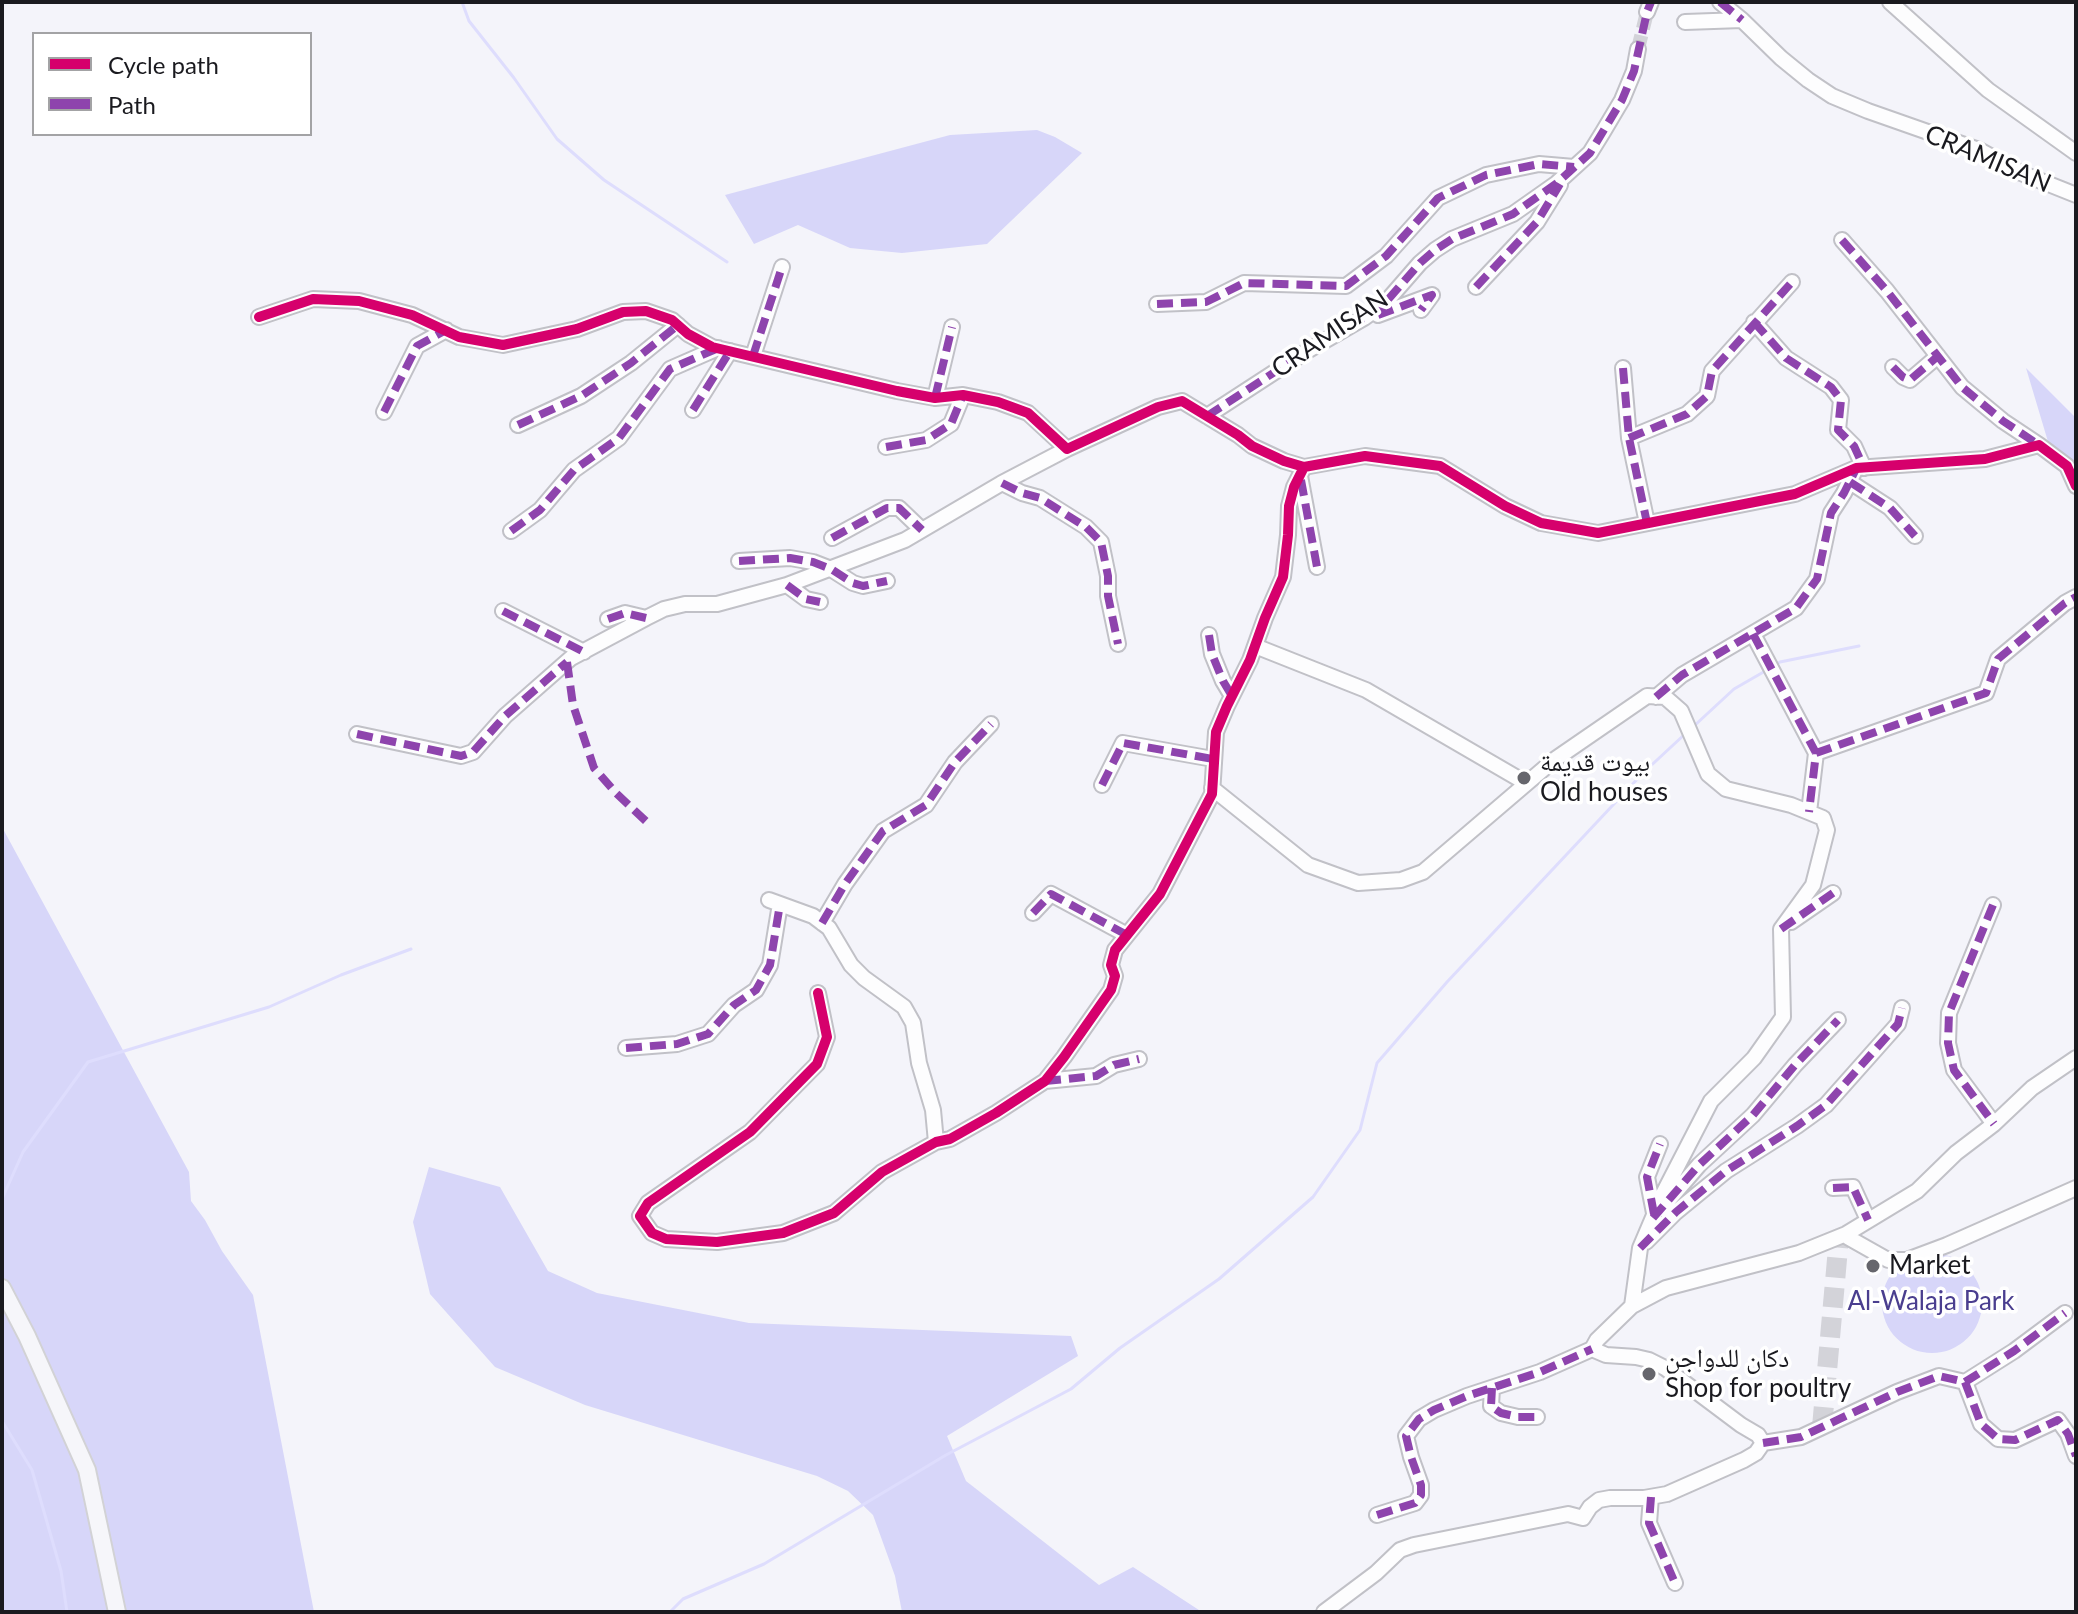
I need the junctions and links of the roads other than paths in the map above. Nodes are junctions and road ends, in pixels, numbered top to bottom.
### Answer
1 (1720, 2) edge
2 (1890, 2) edge
3 (1742, 20) junction
4 (1685, 22) dead end
5 (1638, 49) tunnel mouth
6 (2076, 153) edge
7 (1570, 171) junction
8 (2076, 195) edge
9 (1842, 240) dead end
10 (782, 267) dead end
11 (1792, 282) dead end
12 (1476, 287) dead end
13 (1157, 304) dead end
14 (1421, 310) dead end
15 (259, 317) dead end
16 (1359, 321) junction
17 (1754, 322) junction
18 (678, 325) junction
19 (952, 327) dead end
20 (446, 330) junction
21 (724, 350) junction
22 (753, 356) junction
23 (1938, 356) junction
24 (1893, 367) dead end
25 (1623, 368) dead end
26 (963, 395) junction
27 (935, 398) junction
28 (693, 410) dead end
29 (384, 412) dead end
30 (1207, 416) junction
31 (518, 425) dead end
32 (1629, 438) junction
33 (2039, 445) junction
34 (886, 447) dead end
35 (1067, 449) junction
36 (1302, 471) junction
37 (1857, 473) junction
38 (1002, 483) junction
39 (2076, 486) edge
40 (1647, 523) junction
41 (922, 530) junction
42 (511, 531) dead end
43 (1915, 536) dead end
44 (832, 538) dead end
45 (739, 561) dead end
46 (1317, 567) dead end
47 (831, 569) junction
48 (887, 581) dead end
49 (787, 585) junction
50 (2076, 597) edge
51 (820, 602) dead end
52 (503, 611) dead end
53 (646, 618) junction
54 (608, 619) dead end
55 (1753, 634) junction
56 (1209, 635) dead end
57 (1118, 644) dead end
58 (1255, 646) junction
59 (584, 652) junction
60 (1232, 696) junction
61 (1656, 697) junction
62 (991, 724) dead end
63 (357, 734) dead end
64 (1816, 753) junction
65 (1213, 759) junction
66 (1526, 783) junction
67 (1102, 785) dead end
68 (1212, 788) junction
69 (1809, 812) junction
70 (1833, 893) dead end
71 (1993, 905) dead end
72 (1033, 913) dead end
73 (822, 923) junction
74 (1781, 929) junction
75 (1127, 935) junction
76 (818, 993) dead end
77 (1902, 1008) dead end
78 (1838, 1020) dead end
79 (626, 1048) dead end
80 (2076, 1058) edge
81 (1139, 1059) dead end
82 (1045, 1081) junction
83 (1994, 1124) junction
84 (936, 1142) junction
85 (1660, 1144) dead end
86 (1833, 1188) dead end
87 (2076, 1188) edge
88 (1654, 1216) junction
89 (1868, 1220) junction
90 (1846, 1234) junction
91 (1640, 1248) junction
92 (2, 1288) edge
93 (1632, 1306) junction
94 (2065, 1313) dead end
95 (1592, 1349) junction
96 (1965, 1382) junction
97 (1492, 1388) junction
98 (1537, 1417) dead end
99 (1763, 1443) junction
100 (2076, 1456) edge
101 (1651, 1497) junction
102 (1377, 1515) dead end
103 (1675, 1583) dead end
104 (117, 1612) edge
105 (1324, 1612) edge

1 - 3 street, CRAMISAN
2 - 6 street
3 - 4 street
3 - 8 street, CRAMISAN
5 - 7 street, CRAMISAN
7 - 12 street
7 - 13 street
7 - 16 street, CRAMISAN
9 - 23 street
10 - 22 street
11 - 17 street
14 - 16 street
15 - 20 street
16 - 30 street, CRAMISAN
17 - 32 street
17 - 37 street
18 - 20 street
18 - 21 street
18 - 31 street
19 - 27 street
20 - 29 street
21 - 22 street
21 - 28 street
21 - 42 street
22 - 27 street
23 - 24 street
23 - 33 street
25 - 32 street
26 - 27 street
26 - 34 street
26 - 35 street
30 - 35 street
30 - 36 street
32 - 40 street
33 - 37 street
33 - 39 street
35 - 38 street
36 - 40 street
36 - 46 street
36 - 58 street
37 - 40 street
37 - 43 street
37 - 55 street
38 - 41 street
38 - 57 street
41 - 44 street
41 - 47 street
45 - 47 street
47 - 48 street
47 - 49 street
49 - 51 street
49 - 53 street
50 - 64 street
52 - 59 street
53 - 54 street
53 - 59 street
55 - 61 street
55 - 64 street
56 - 60 street
58 - 60 street
58 - 66 street
59 - 63 street
60 - 65 street
61 - 66 street
61 - 69 street
62 - 73 street
64 - 69 street
65 - 67 street
65 - 68 street
66 - 68 street
68 - 75 street
69 - 74 street
70 - 74 street
71 - 83 street
72 - 75 street
73 - 79 street
73 - 84 street
74 - 88 street
75 - 82 street
76 - 84 street
77 - 91 street
78 - 88 street
80 - 83 street
81 - 82 street
82 - 84 street
83 - 89 street
85 - 88 street
86 - 89 street
87 - 90 street
88 - 91 street
89 - 90 street
90 - 93 street
91 - 93 street
92 - 104 main road
93 - 95 street
94 - 96 street
95 - 97 street
95 - 99 street
96 - 99 street
96 - 100 street
97 - 98 street
97 - 102 street
99 - 101 street
101 - 103 street
101 - 105 street

